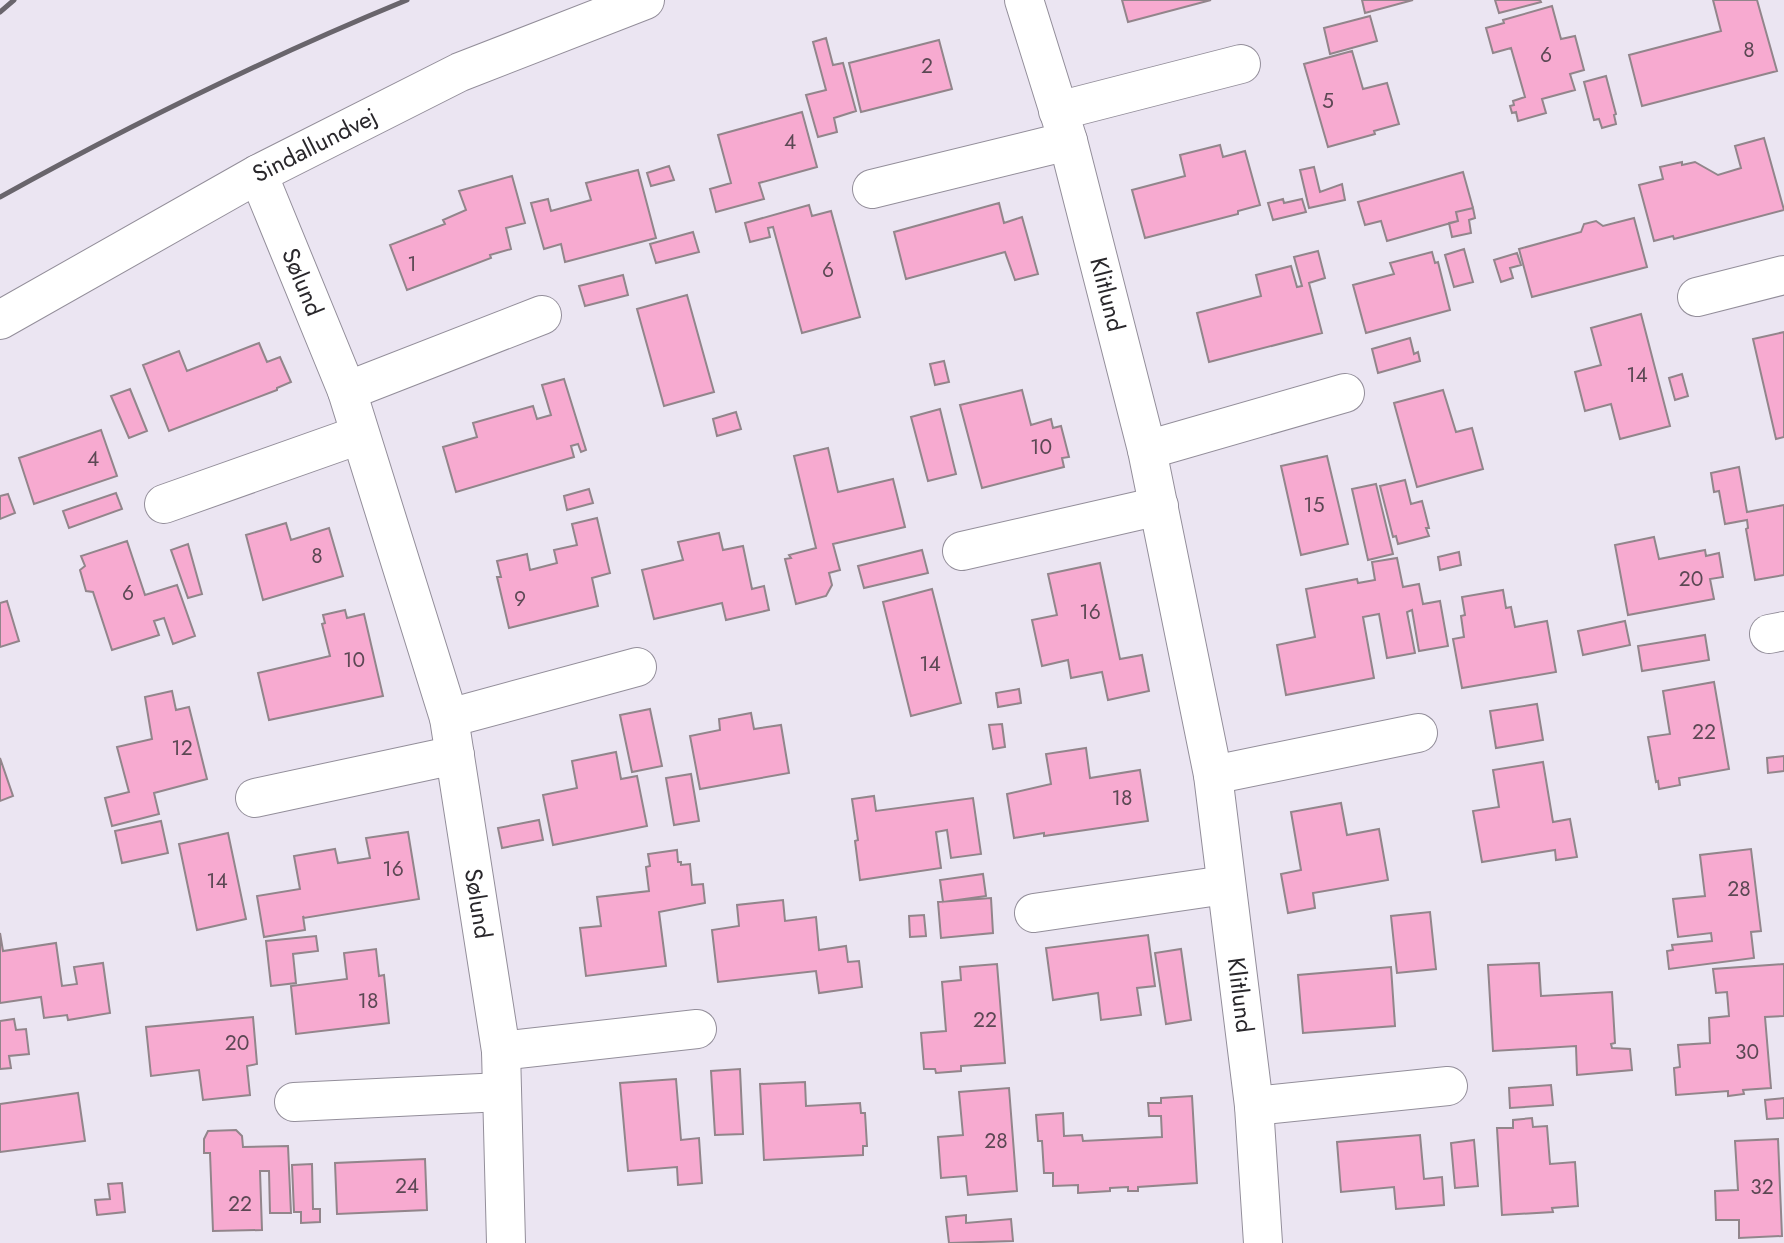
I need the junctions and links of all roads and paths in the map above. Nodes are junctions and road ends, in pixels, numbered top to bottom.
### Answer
1 (645, 0) edge
2 (1024, 0) edge
3 (1241, 64) dead end
4 (1063, 126) junction
5 (258, 174) junction
6 (872, 189) dead end
7 (1784, 275) edge
8 (1697, 297) dead end
9 (542, 315) dead end
10 (0, 320) edge
11 (347, 391) junction
12 (1345, 393) dead end
13 (359, 435) junction
14 (1147, 450) junction
15 (164, 505) dead end
16 (1159, 506) junction
17 (962, 551) dead end
18 (638, 667) dead end
19 (449, 718) junction
20 (1418, 733) dead end
21 (454, 755) junction
22 (1213, 775) junction
23 (255, 798) dead end
24 (1225, 886) junction
25 (1034, 913) dead end
26 (696, 1029) dead end
27 (501, 1051) junction
28 (1448, 1086) dead end
29 (502, 1092) junction
30 (294, 1102) dead end
31 (1254, 1106) junction
32 (506, 1243) edge
33 (1263, 1243) edge

1 - 5 street, Sindallundvej
2 - 4 street, Klitlund
3 - 4 street
4 - 6 street
4 - 14 street, Klitlund
5 - 10 street, Sindallundvej
5 - 11 street, Sølund
7 - 8 street
9 - 11 street
11 - 13 street, Sølund
12 - 14 street
13 - 15 street
13 - 19 street, Sølund
14 - 16 street, Klitlund
16 - 17 street
16 - 22 street, Klitlund
18 - 19 street
19 - 21 street, Sølund
20 - 22 street
21 - 23 street
21 - 27 street, Sølund
22 - 24 street, Klitlund
24 - 25 street
24 - 31 street, Klitlund
26 - 27 street
27 - 29 street, Sølund
28 - 31 street
29 - 30 street
29 - 32 street, Sølund
31 - 33 street, Klitlund

